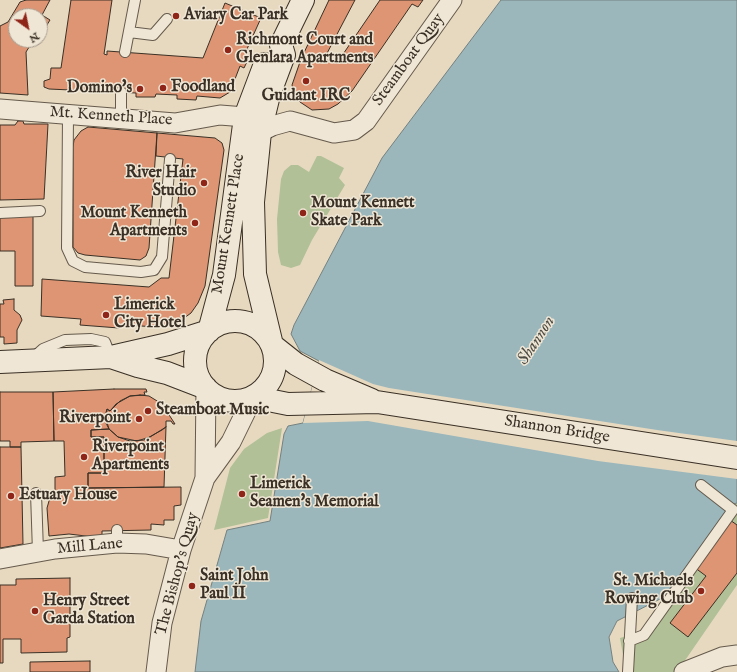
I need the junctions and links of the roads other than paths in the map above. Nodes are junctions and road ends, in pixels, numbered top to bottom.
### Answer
1 (135, 0) edge
2 (303, 0) edge
3 (452, 0) edge
4 (167, 20) dead end
5 (129, 32) junction
6 (125, 52) dead end
7 (121, 92) dead end
8 (0, 109) edge
9 (68, 115) junction
10 (121, 118) junction
11 (252, 125) junction
12 (170, 159) dead end
13 (40, 211) dead end
14 (0, 213) edge
15 (209, 331) junction
16 (272, 345) junction
17 (111, 357) junction
18 (0, 362) edge
19 (206, 388) junction
20 (253, 396) junction
21 (377, 402) junction
22 (737, 458) edge
23 (205, 478) junction
24 (702, 486) dead end
25 (36, 493) dead end
26 (181, 550) junction
27 (38, 552) junction
28 (0, 559) edge
29 (632, 598) dead end
30 (629, 642) junction
31 (737, 655) edge
32 (156, 672) edge
33 (628, 672) edge
34 (684, 672) edge

1 - 5 lane
2 - 11 main road
3 - 11 street, Steamboat Quay
4 - 5 lane
5 - 6 lane
7 - 10 lane
8 - 9 street, Mt. Kenneth Place
9 - 10 street, Mt. Kenneth Place
9 - 12 lane
10 - 11 street, Mt. Kenneth Place
11 - 15 main road, Mount Kennett Place
11 - 16 main road, Mount Kennett Place
13 - 14 lane
15 - 16 main road
15 - 17 main road
15 - 19 main road
16 - 20 main road
16 - 21 main road
17 - 18 main road
17 - 19 main road
19 - 20 main road
19 - 23 street, The Bishop's Quay
20 - 21 main road
20 - 23 street, The Bishop's Quay
21 - 22 main road, Shannon Bridge
23 - 26 street, The Bishop's Quay
24 - 30 lane
25 - 27 lane
26 - 27 street, Mill Lane
26 - 32 street, The Bishop's Quay
27 - 28 street, Mill Lane
29 - 30 lane
30 - 33 lane
31 - 34 street

